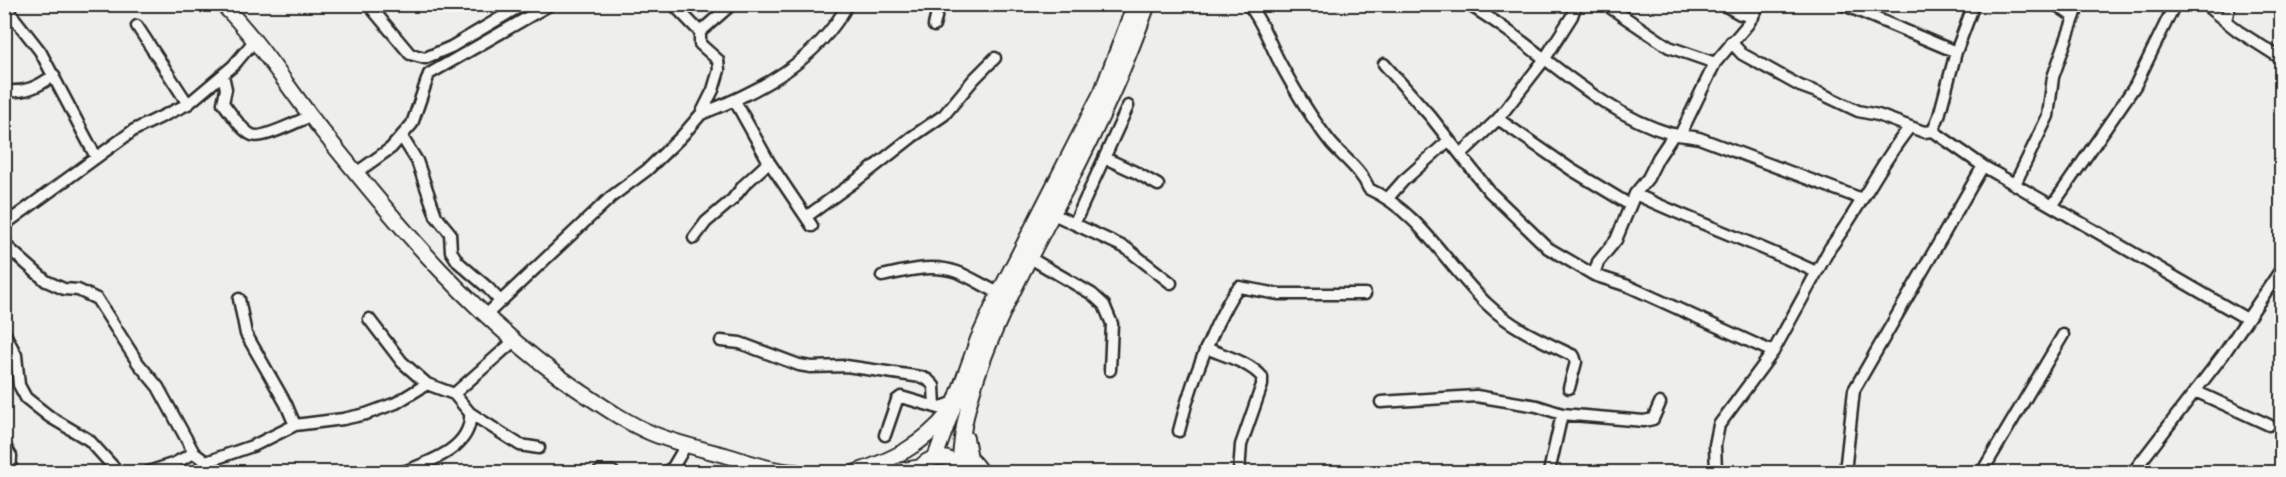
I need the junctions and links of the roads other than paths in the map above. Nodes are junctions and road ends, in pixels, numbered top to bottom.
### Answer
1 (222, 4) edge
2 (524, 4) edge
3 (551, 4) edge
4 (673, 4) edge
5 (732, 4) edge
6 (848, 4) edge
7 (939, 4) edge
8 (1135, 4) edge
9 (1148, 4) edge
10 (1248, 4) edge
11 (1467, 4) edge
12 (1576, 4) edge
13 (1605, 4) edge
14 (1722, 4) edge
15 (1760, 4) edge
16 (1842, 4) edge
17 (1974, 4) edge
18 (2055, 4) edge
19 (2079, 4) edge
20 (2175, 4) edge
21 (2204, 4) edge
22 (2230, 4) edge
23 (4, 5) edge
24 (373, 6) edge
25 (2074, 17) junction
26 (1750, 20) junction
27 (2226, 20) junction
28 (137, 26) dead end
29 (934, 26) dead end
30 (700, 32) junction
31 (255, 40) junction
32 (1731, 42) junction
33 (1956, 52) junction
34 (995, 58) dead end
35 (2282, 59) edge
36 (1544, 60) junction
37 (1714, 63) junction
38 (1384, 64) dead end
39 (54, 75) junction
40 (224, 75) junction
41 (4, 91) edge
42 (735, 101) junction
43 (188, 104) junction
44 (1128, 106) dead end
45 (701, 114) junction
46 (311, 116) junction
47 (1498, 119) junction
48 (1909, 128) junction
49 (1933, 131) junction
50 (1677, 135) junction
51 (402, 137) junction
52 (1448, 141) junction
53 (1461, 154) junction
54 (96, 157) junction
55 (1105, 158) junction
56 (769, 162) junction
57 (1983, 166) junction
58 (356, 173) junction
59 (2015, 184) junction
60 (1158, 185) dead end
61 (1388, 198) junction
62 (1633, 199) junction
63 (1862, 199) junction
64 (2052, 206) junction
65 (1053, 214) junction
66 (1074, 224) junction
67 (4, 225) edge
68 (693, 238) dead end
69 (4, 244) edge
70 (1030, 258) junction
71 (2282, 268) edge
72 (1816, 272) junction
73 (1594, 275) junction
74 (882, 276) dead end
75 (1171, 283) dead end
76 (999, 293) junction
77 (1365, 294) dead end
78 (239, 298) dead end
79 (500, 301) junction
80 (485, 316) junction
81 (369, 319) dead end
82 (2247, 320) junction
83 (4, 332) edge
84 (2063, 334) dead end
85 (514, 340) junction
86 (721, 341) dead end
87 (1206, 348) junction
88 (1773, 352) junction
89 (17, 360) junction
90 (4, 365) edge
91 (1110, 370) dead end
92 (427, 384) junction
93 (1569, 388) dead end
94 (2195, 391) junction
95 (454, 394) junction
96 (1381, 402) dead end
97 (1660, 403) dead end
98 (954, 405) junction
99 (935, 407) junction
100 (470, 413) junction
101 (1562, 414) junction
102 (965, 421) junction
103 (295, 425) junction
104 (2269, 425) dead end
105 (1179, 430) dead end
106 (885, 435) dead end
107 (4, 445) edge
108 (686, 445) junction
109 (539, 448) dead end
110 (194, 453) junction
111 (935, 458) junction
112 (206, 462) junction
113 (742, 466) edge
114 (919, 470) edge
115 (963, 471) edge
116 (10, 472) edge
117 (118, 472) edge
118 (148, 472) edge
119 (212, 472) edge
120 (404, 472) edge
121 (599, 472) edge
122 (613, 472) edge
123 (666, 472) edge
124 (796, 472) edge
125 (856, 472) edge
126 (893, 472) edge
127 (981, 472) edge
128 (1239, 472) edge
129 (1549, 472) edge
130 (1716, 472) edge
131 (1845, 472) edge
132 (1982, 472) edge
133 (2133, 472) edge

1 - 31 main road
2 - 24 street
3 - 51 street
4 - 30 street
5 - 30 street
6 - 42 street
7 - 29 street
8 - 76 main road
9 - 65 main road
10 - 61 street
11 - 36 street
12 - 36 street
13 - 37 street
14 - 26 street
15 - 26 street
16 - 33 street
17 - 33 street
18 - 25 street
19 - 25 street
20 - 64 street
21 - 27 street
22 - 27 street
23 - 39 street
25 - 59 street
26 - 32 street
27 - 35 street
28 - 43 street
30 - 45 street
31 - 40 street
31 - 46 main road
32 - 37 street
32 - 48 street
33 - 49 street
34 - 56 street
36 - 47 street
36 - 50 street
37 - 50 street
38 - 52 street
39 - 41 street
39 - 54 street
40 - 43 street
40 - 46 street
42 - 45 street
42 - 56 street
43 - 54 street
44 - 55 street
45 - 79 street
46 - 58 main road
47 - 53 street
47 - 62 street
48 - 49 street
48 - 63 street
49 - 57 street
50 - 62 street
50 - 63 street
51 - 58 street
51 - 79 street
52 - 53 street
52 - 61 street
53 - 73 street
54 - 67 street
55 - 60 street
55 - 66 street
56 - 68 street
57 - 59 street
57 - 131 street
58 - 80 main road
59 - 64 street
61 - 93 street
62 - 72 street
62 - 73 street
63 - 72 street
64 - 82 street
65 - 66 street
65 - 70 main road
66 - 75 street
69 - 110 street
70 - 91 street
70 - 102 main road
71 - 82 street
72 - 88 street
73 - 88 street
74 - 76 street
76 - 98 main road
77 - 87 street
78 - 103 street
79 - 80 street
80 - 85 main road
81 - 92 street
82 - 94 street
83 - 89 street
84 - 132 street
85 - 95 street
85 - 108 main road
86 - 99 street
87 - 105 street
87 - 128 street
88 - 130 street
89 - 90 street
89 - 117 street
92 - 95 street
92 - 103 street
94 - 104 street
94 - 133 street
95 - 100 street
96 - 101 street
97 - 101 street
98 - 99 street
98 - 111 main road
98 - 125 main road
99 - 106 street
100 - 109 street
100 - 120 street
101 - 129 street
102 - 115 main road
102 - 127 main road
103 - 112 street
107 - 116 street
108 - 113 main road
108 - 123 street
110 - 112 street
110 - 118 street
111 - 114 main road
111 - 115 main road
112 - 119 street
113 - 124 main road
114 - 126 main road
121 - 122 street

